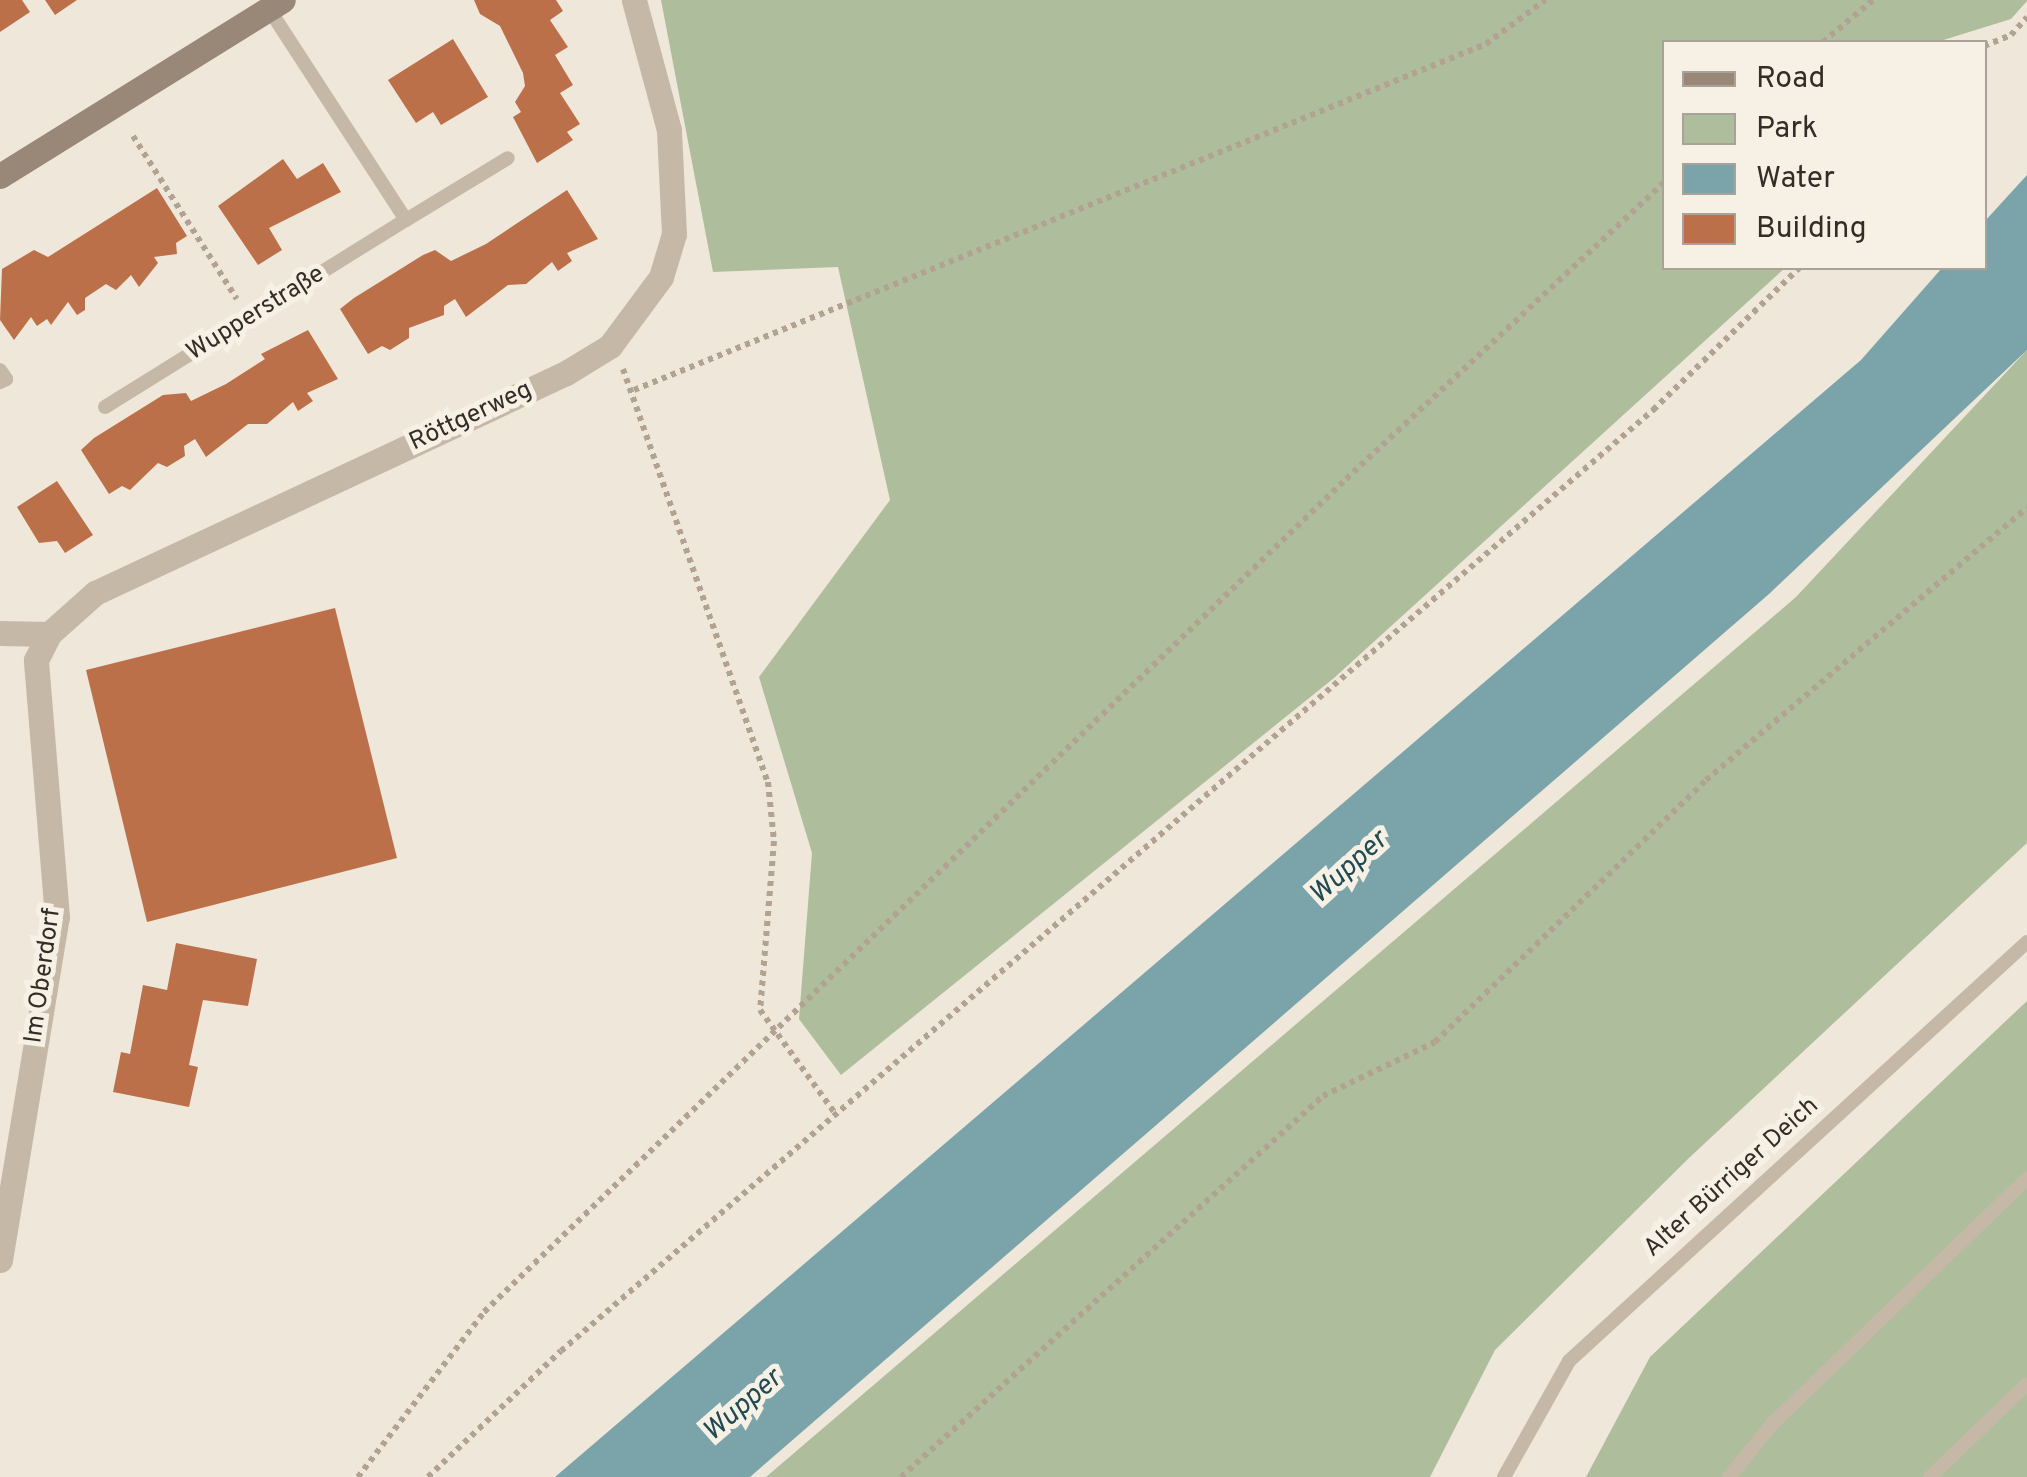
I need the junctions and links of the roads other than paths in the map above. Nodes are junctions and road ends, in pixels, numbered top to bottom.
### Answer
1 (634, 0) edge
2 (276, 4) edge
3 (508, 158) dead end
4 (0, 176) edge
5 (406, 220) junction
6 (0, 370) edge
7 (0, 382) edge
8 (105, 407) dead end
9 (0, 633) edge
10 (49, 634) junction
11 (2027, 942) edge
12 (2027, 1179) edge
13 (0, 1260) edge
14 (2027, 1384) edge
15 (1504, 1477) edge
16 (1729, 1477) edge
17 (1930, 1477) edge

1 - 10 street, Röttgerweg
2 - 4 main road
2 - 5 lane
3 - 5 lane, Wupperstraße
5 - 8 lane, Wupperstraße
6 - 7 lane
9 - 10 street
10 - 13 street, Im Oberdorf
11 - 15 lane, Alter Bürriger Deich
12 - 16 lane
14 - 17 lane

